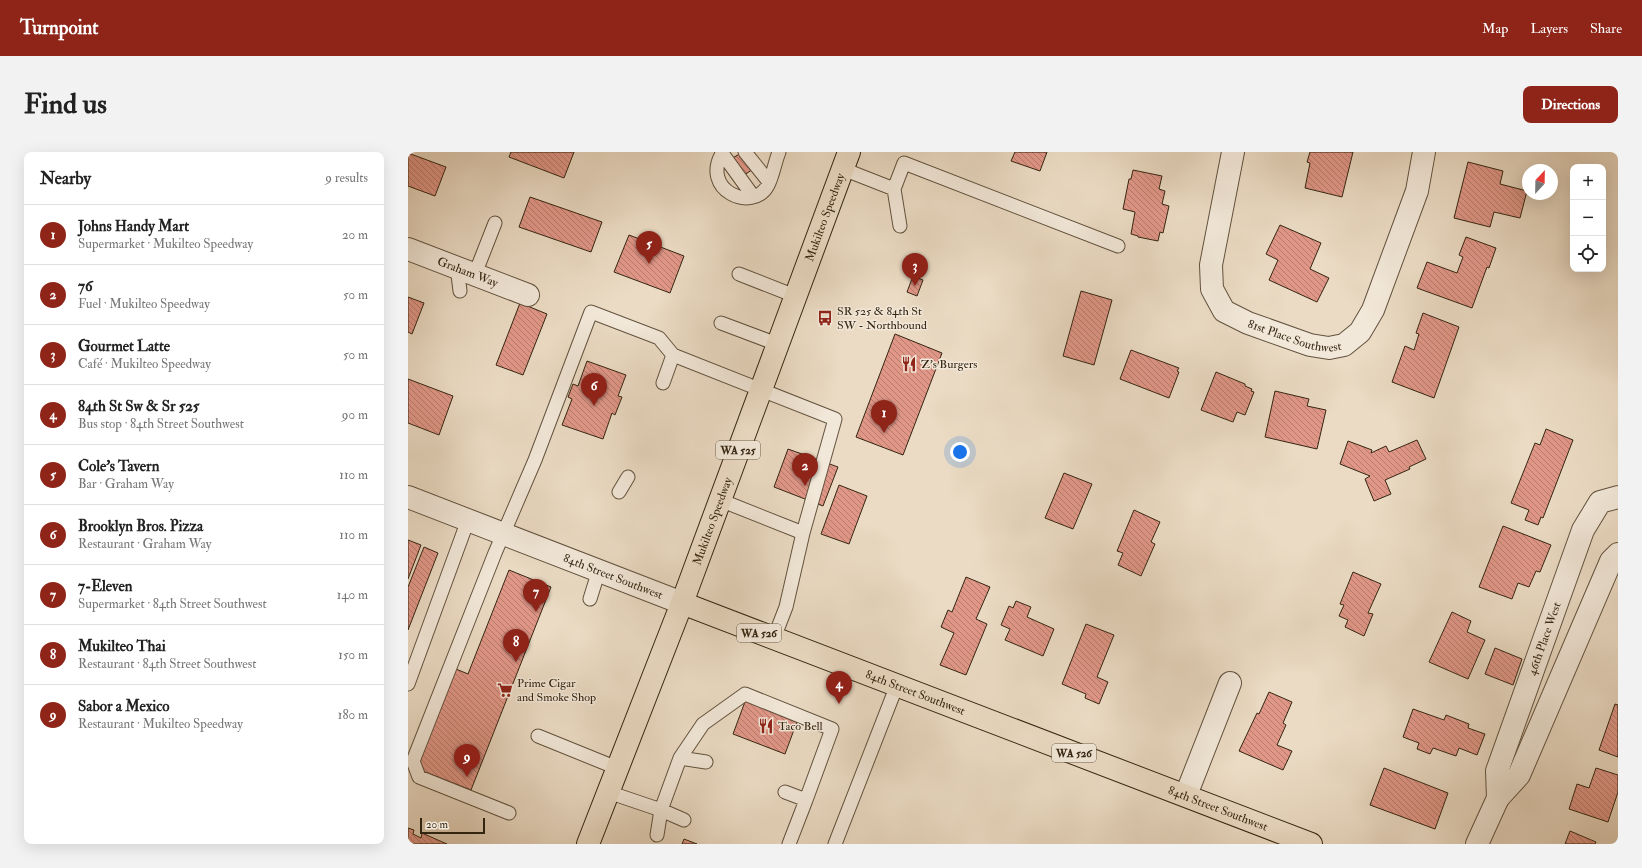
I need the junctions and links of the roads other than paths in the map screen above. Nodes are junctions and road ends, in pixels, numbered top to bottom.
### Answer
1 (723, 152) edge
2 (745, 152) edge
3 (779, 152) edge
4 (1233, 152) edge
5 (1424, 152) edge
6 (903, 157) edge
7 (846, 160) edge
8 (769, 182) junction
9 (894, 189) junction
10 (753, 196) junction
11 (495, 223) dead end
12 (900, 226) dead end
13 (1118, 246) dead end
14 (408, 249) edge
15 (466, 271) junction
16 (739, 274) dead end
17 (460, 292) dead end
18 (528, 295) dead end
19 (795, 296) junction
20 (722, 323) dead end
21 (777, 344) junction
22 (673, 355) junction
23 (663, 383) dead end
24 (760, 389) junction
25 (628, 477) dead end
26 (619, 492) dead end
27 (408, 497) edge
28 (1618, 498) edge
29 (720, 500) junction
30 (468, 520) junction
31 (503, 533) junction
32 (802, 533) junction
33 (1618, 554) edge
34 (599, 570) junction
35 (590, 598) dead end
36 (682, 603) junction
37 (774, 638) junction
38 (1230, 683) dead end
39 (408, 684) edge
40 (897, 685) junction
41 (538, 736) dead end
42 (680, 758) junction
43 (706, 762) dead end
44 (617, 768) junction
45 (608, 792) junction
46 (785, 792) dead end
47 (1186, 795) junction
48 (1498, 798) junction
49 (806, 800) junction
50 (661, 810) junction
51 (508, 812) dead end
52 (684, 820) dead end
53 (657, 835) dead end
54 (588, 844) edge
55 (789, 844) edge
56 (834, 844) edge
57 (1311, 844) edge
58 (1477, 844) edge

1 - 10 lane
1 - 10 lane
2 - 8 lane
3 - 8 lane
4 - 5 street, 81st Place Southwest
6 - 9 lane
6 - 13 lane
7 - 9 lane
7 - 19 main road, Mukilteo Speedway / WA 525
8 - 10 lane
9 - 12 lane
11 - 15 lane
14 - 15 street, Graham Way
15 - 17 lane
15 - 18 street, Graham Way
16 - 19 lane
19 - 21 main road, Mukilteo Speedway / WA 525
20 - 21 lane
21 - 24 main road, Mukilteo Speedway / WA 525
22 - 23 lane
22 - 24 lane
22 - 31 lane
24 - 29 main road, Mukilteo Speedway / WA 525
24 - 32 lane
25 - 26 lane
27 - 30 street, 84th Street Southwest
28 - 48 street, 46th Place West
29 - 32 lane
29 - 36 main road, Mukilteo Speedway / WA 525
30 - 31 street, 84th Street Southwest
30 - 39 lane
31 - 34 street, 84th Street Southwest
31 - 51 lane
32 - 37 lane
33 - 48 street, 46th Place West
34 - 35 lane
34 - 36 street, 84th Street Southwest
36 - 37 main road, 84th Street Southwest / WA 526
36 - 44 main road, Mukilteo Speedway / WA 525
37 - 40 main road, 84th Street Southwest / WA 526
38 - 47 street
40 - 47 main road, 84th Street Southwest / WA 526
40 - 56 lane
41 - 44 lane
42 - 43 lane
42 - 49 lane
42 - 50 lane
44 - 45 main road, Mukilteo Speedway / WA 525
45 - 50 lane
45 - 54 main road, Mukilteo Speedway / WA 525
46 - 49 lane
47 - 57 main road, 84th Street Southwest / WA 526
48 - 58 street, 46th Place West
49 - 55 lane
50 - 52 lane
50 - 53 lane

